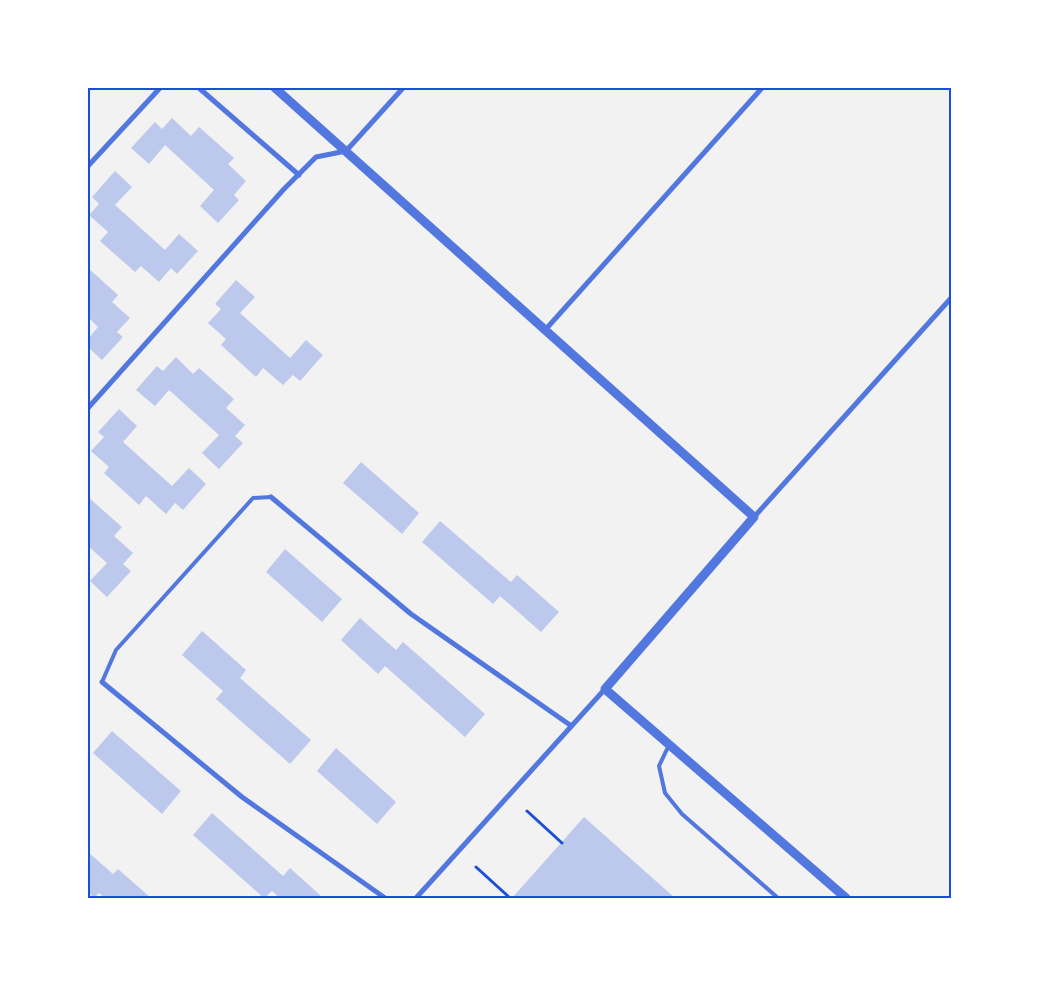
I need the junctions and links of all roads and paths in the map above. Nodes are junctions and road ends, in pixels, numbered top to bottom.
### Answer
1 (160, 88) edge
2 (199, 88) edge
3 (275, 88) edge
4 (403, 88) edge
5 (762, 88) edge
6 (346, 151) junction
7 (88, 166) edge
8 (298, 175) junction
9 (952, 297) edge
10 (546, 329) junction
11 (88, 408) edge
12 (271, 497) joint
13 (754, 517) junction
14 (102, 682) joint
15 (605, 689) junction
16 (570, 725) junction
17 (669, 744) junction
18 (527, 811) dead end
19 (562, 843) dead end
20 (476, 867) dead end
21 (385, 898) edge
22 (416, 898) edge
23 (510, 898) edge
24 (778, 898) edge
25 (846, 898) edge

1 - 7 street
2 - 8 street
3 - 6 street
4 - 6 street
5 - 10 street
6 - 8 street
6 - 10 street
8 - 11 street
9 - 13 street
10 - 13 street
12 - 14 lane
12 - 16 street
13 - 15 street
14 - 21 street
15 - 16 street
15 - 17 street
16 - 22 street
17 - 24 lane
17 - 25 street
18 - 19 path
20 - 23 path

